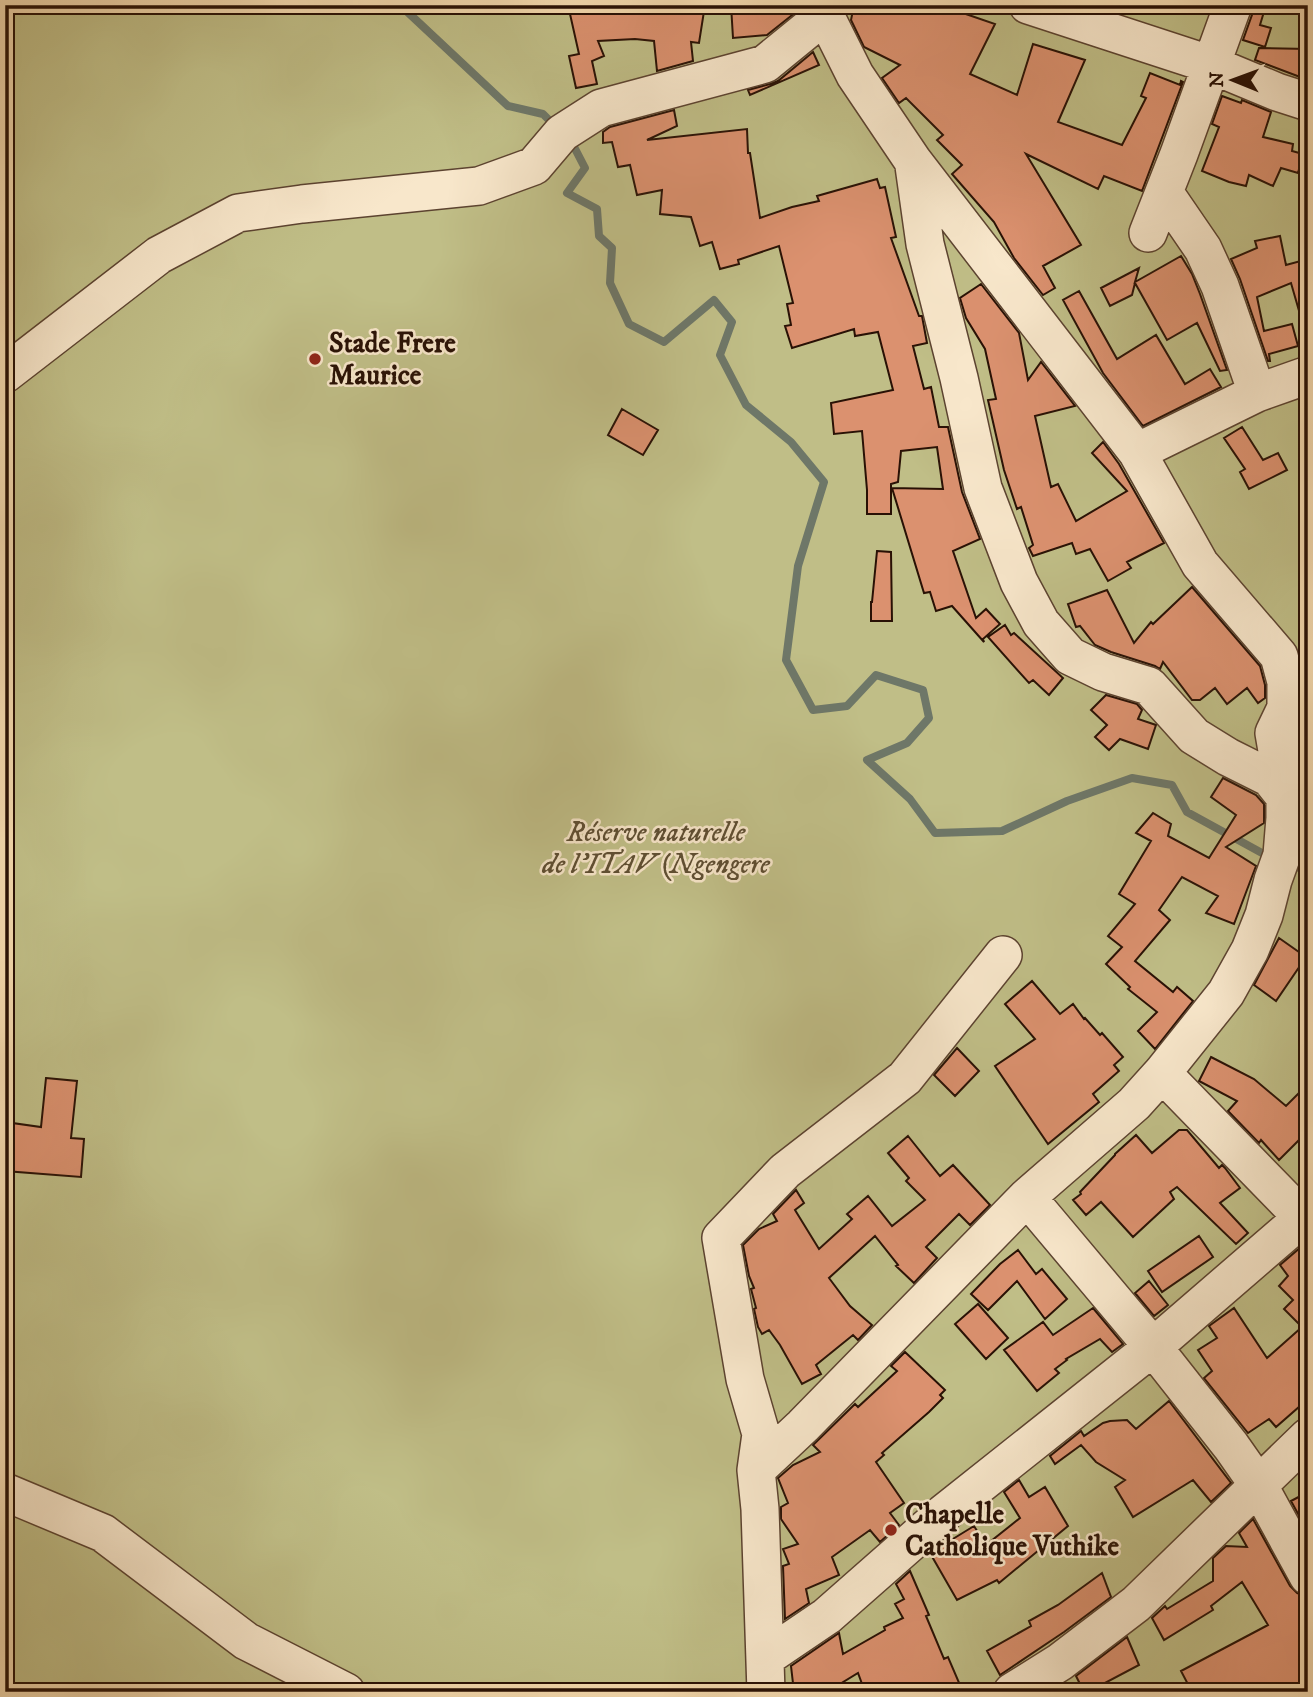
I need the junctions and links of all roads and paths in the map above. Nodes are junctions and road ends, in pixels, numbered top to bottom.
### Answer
1 (1028, 5) edge
2 (1233, 5) edge
3 (824, 10) edge
4 (1212, 65) junction
5 (1308, 102) edge
6 (913, 161) junction
7 (1164, 192) junction
8 (1148, 233) dead end
9 (5, 374) edge
10 (1308, 375) edge
11 (1257, 393) junction
12 (1137, 452) junction
13 (1308, 734) edge
14 (1308, 747) edge
15 (1296, 788) edge
16 (1003, 955) dead end
17 (1162, 1073) junction
18 (1027, 1197) junction
19 (1306, 1218) edge
20 (1153, 1347) junction
21 (1308, 1437) edge
22 (756, 1470) junction
23 (1259, 1486) junction
24 (5, 1492) edge
25 (1308, 1576) edge
26 (765, 1675) edge
27 (346, 1692) edge
28 (1012, 1692) edge

1 - 4 street
2 - 4 street
3 - 6 street
3 - 9 street
4 - 5 street
4 - 7 street
6 - 12 street
6 - 15 street
7 - 8 street
7 - 11 street
10 - 11 street
11 - 12 street
12 - 15 street
13 - 14 street
15 - 17 street
16 - 22 street
17 - 18 street
17 - 19 street
18 - 20 street
18 - 22 street
19 - 20 street
20 - 23 street
20 - 26 street
21 - 23 street
22 - 26 street
23 - 25 street
23 - 28 street
24 - 27 street

